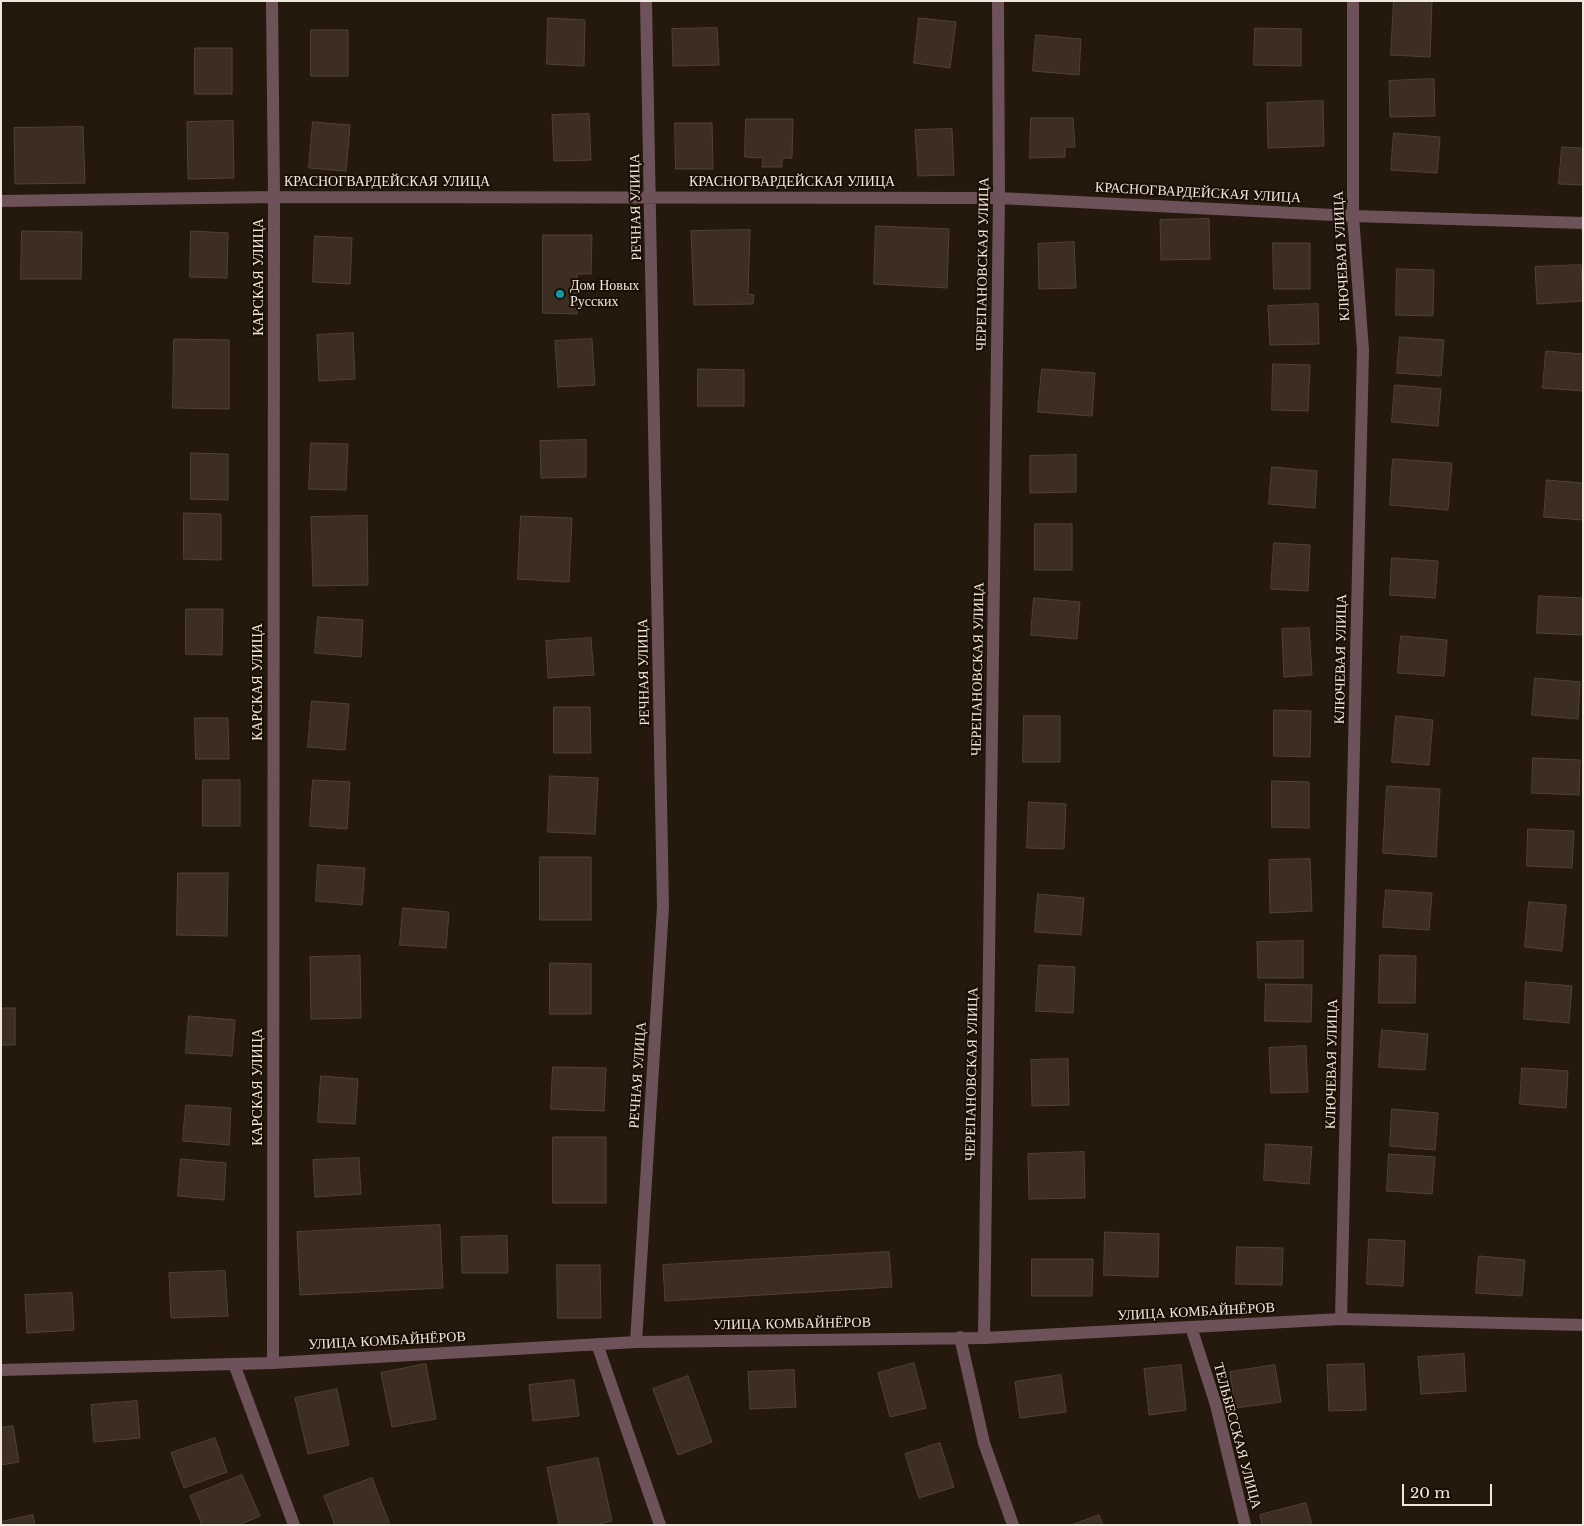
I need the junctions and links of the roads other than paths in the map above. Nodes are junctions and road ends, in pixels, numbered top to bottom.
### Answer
1 (272, 1) edge
2 (646, 1) edge
3 (998, 1) edge
4 (1353, 1) edge
5 (274, 196) junction
6 (651, 197) junction
7 (999, 198) junction
8 (1, 201) edge
9 (1353, 216) junction
10 (1583, 223) edge
11 (1341, 1319) junction
12 (1583, 1325) edge
13 (1191, 1327) junction
14 (960, 1337) junction
15 (984, 1338) junction
16 (636, 1342) junction
17 (597, 1344) junction
18 (273, 1363) junction
19 (234, 1364) junction
20 (1, 1370) edge
21 (294, 1525) edge
22 (660, 1525) edge
23 (1013, 1525) edge
24 (1245, 1525) edge

1 - 5 street, КАРСКАЯ УЛИЦА
2 - 6 street, РЕЧНАЯ УЛИЦА
3 - 7 street, ЧЕРЕПАНОВСКАЯ УЛИЦА
4 - 9 street, КЛЮЧЕВАЯ УЛИЦА
5 - 6 street, КРАСНОГВАРДЕЙСКАЯ УЛИЦА
5 - 8 street, КРАСНОГВАРДЕЙСКАЯ УЛИЦА
5 - 18 street, КАРСКАЯ УЛИЦА
6 - 7 street, КРАСНОГВАРДЕЙСКАЯ УЛИЦА
6 - 16 street, РЕЧНАЯ УЛИЦА
7 - 9 street, КРАСНОГВАРДЕЙСКАЯ УЛИЦА
7 - 15 street, ЧЕРЕПАНОВСКАЯ УЛИЦА
9 - 10 street, КРАСНОГВАРДЕЙСКАЯ УЛИЦА
9 - 11 street, КЛЮЧЕВАЯ УЛИЦА
11 - 12 street, УЛИЦА КОМБАЙНЁРОВ
11 - 13 street, УЛИЦА КОМБАЙНЁРОВ
13 - 15 street, УЛИЦА КОМБАЙНЁРОВ
13 - 24 street, ТЕЛЬБЕССКАЯ УЛИЦА
14 - 15 street, УЛИЦА КОМБАЙНЁРОВ
14 - 16 street, УЛИЦА КОМБАЙНЁРОВ
14 - 23 street
16 - 17 street, УЛИЦА КОМБАЙНЁРОВ
17 - 18 street, УЛИЦА КОМБАЙНЁРОВ
17 - 22 street
18 - 19 street, УЛИЦА КОМБАЙНЁРОВ
19 - 20 street, УЛИЦА КОМБАЙНЁРОВ
19 - 21 street

